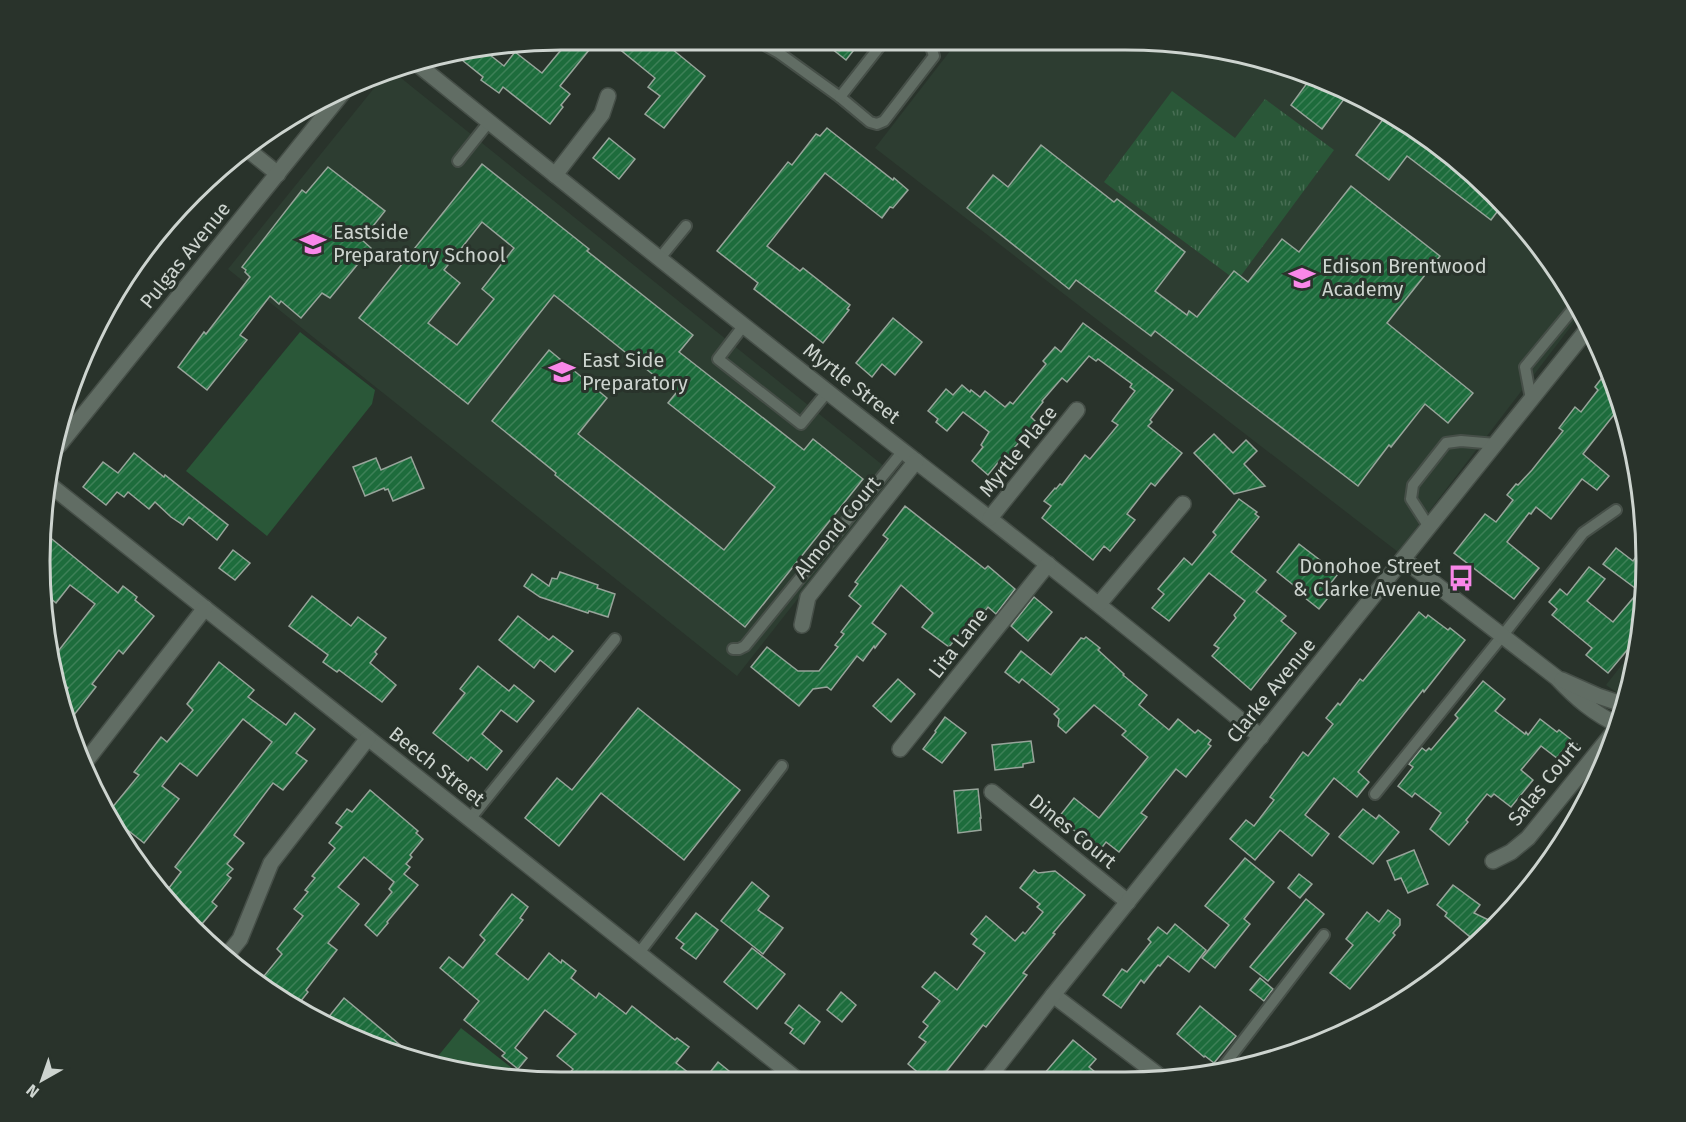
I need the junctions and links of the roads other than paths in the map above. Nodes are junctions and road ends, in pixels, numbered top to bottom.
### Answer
1 (774, 50) edge
2 (877, 50) edge
3 (932, 50) edge
4 (423, 69) edge
5 (608, 96) dead end
6 (840, 97) junction
7 (335, 102) edge
8 (489, 122) junction
9 (252, 153) edge
10 (458, 161) dead end
11 (278, 174) junction
12 (555, 175) junction
13 (686, 226) dead end
14 (660, 258) junction
15 (1571, 311) edge
16 (744, 325) junction
17 (1583, 334) edge
18 (828, 391) junction
19 (1531, 399) junction
20 (1077, 410) dead end
21 (65, 438) edge
22 (1496, 444) junction
23 (903, 451) junction
24 (916, 461) junction
25 (55, 489) edge
26 (1183, 504) dead end
27 (1616, 510) dead end
28 (990, 518) junction
29 (1429, 527) junction
30 (1403, 559) junction
31 (1048, 564) junction
32 (1099, 604) junction
33 (205, 608) junction
34 (802, 625) dead end
35 (1503, 635) junction
36 (615, 639) dead end
37 (733, 649) dead end
38 (1557, 678) junction
39 (1616, 702) edge
40 (1610, 720) edge
41 (1260, 737) junction
42 (368, 738) junction
43 (1602, 747) edge
44 (900, 749) dead end
45 (88, 758) edge
46 (782, 766) dead end
47 (992, 792) dead end
48 (1375, 794) dead end
49 (470, 819) junction
50 (1493, 861) dead end
51 (1128, 902) junction
52 (1324, 935) dead end
53 (230, 951) edge
54 (639, 953) junction
55 (1053, 995) junction
56 (1226, 1063) edge
57 (1153, 1071) edge
58 (788, 1072) edge
59 (993, 1072) edge

1 - 6 lane
2 - 6 lane
3 - 6 lane
4 - 8 street, Myrtle Street
5 - 12 street
7 - 11 street, Pulgas Avenue
8 - 10 lane
8 - 12 street, Myrtle Street
9 - 11 street
11 - 21 street, Pulgas Avenue
12 - 14 street, Myrtle Street
13 - 14 lane
14 - 16 street, Myrtle Street
15 - 19 lane
16 - 18 street, Myrtle Street
16 - 18 lane
17 - 19 street, Clarke Avenue
18 - 23 street, Myrtle Street
19 - 22 street, Clarke Avenue
20 - 28 street, Myrtle Place
22 - 29 street, Clarke Avenue
22 - 29 lane
23 - 24 street, Myrtle Street
23 - 37 lane
24 - 28 street, Myrtle Street
24 - 34 street, Almond Court
25 - 33 street, Beech Street
26 - 32 street
27 - 35 lane
28 - 31 street, Myrtle Street
29 - 30 street, Clarke Avenue
30 - 35 street
30 - 41 street, Clarke Avenue
31 - 32 street, Myrtle Street
31 - 44 street, Lita Lane
32 - 41 street, Myrtle Street
33 - 42 street, Beech Street
33 - 45 street
35 - 38 street
35 - 48 lane
36 - 49 lane
38 - 39 street
38 - 40 street
41 - 51 street, Clarke Avenue
42 - 49 street, Beech Street
42 - 53 street
43 - 50 street, Salas Court
46 - 54 lane
47 - 51 street, Dines Court
49 - 54 street, Beech Street
51 - 55 street, Clarke Avenue
52 - 56 lane
54 - 58 street, Beech Street
55 - 57 street
55 - 59 street, Clarke Avenue

